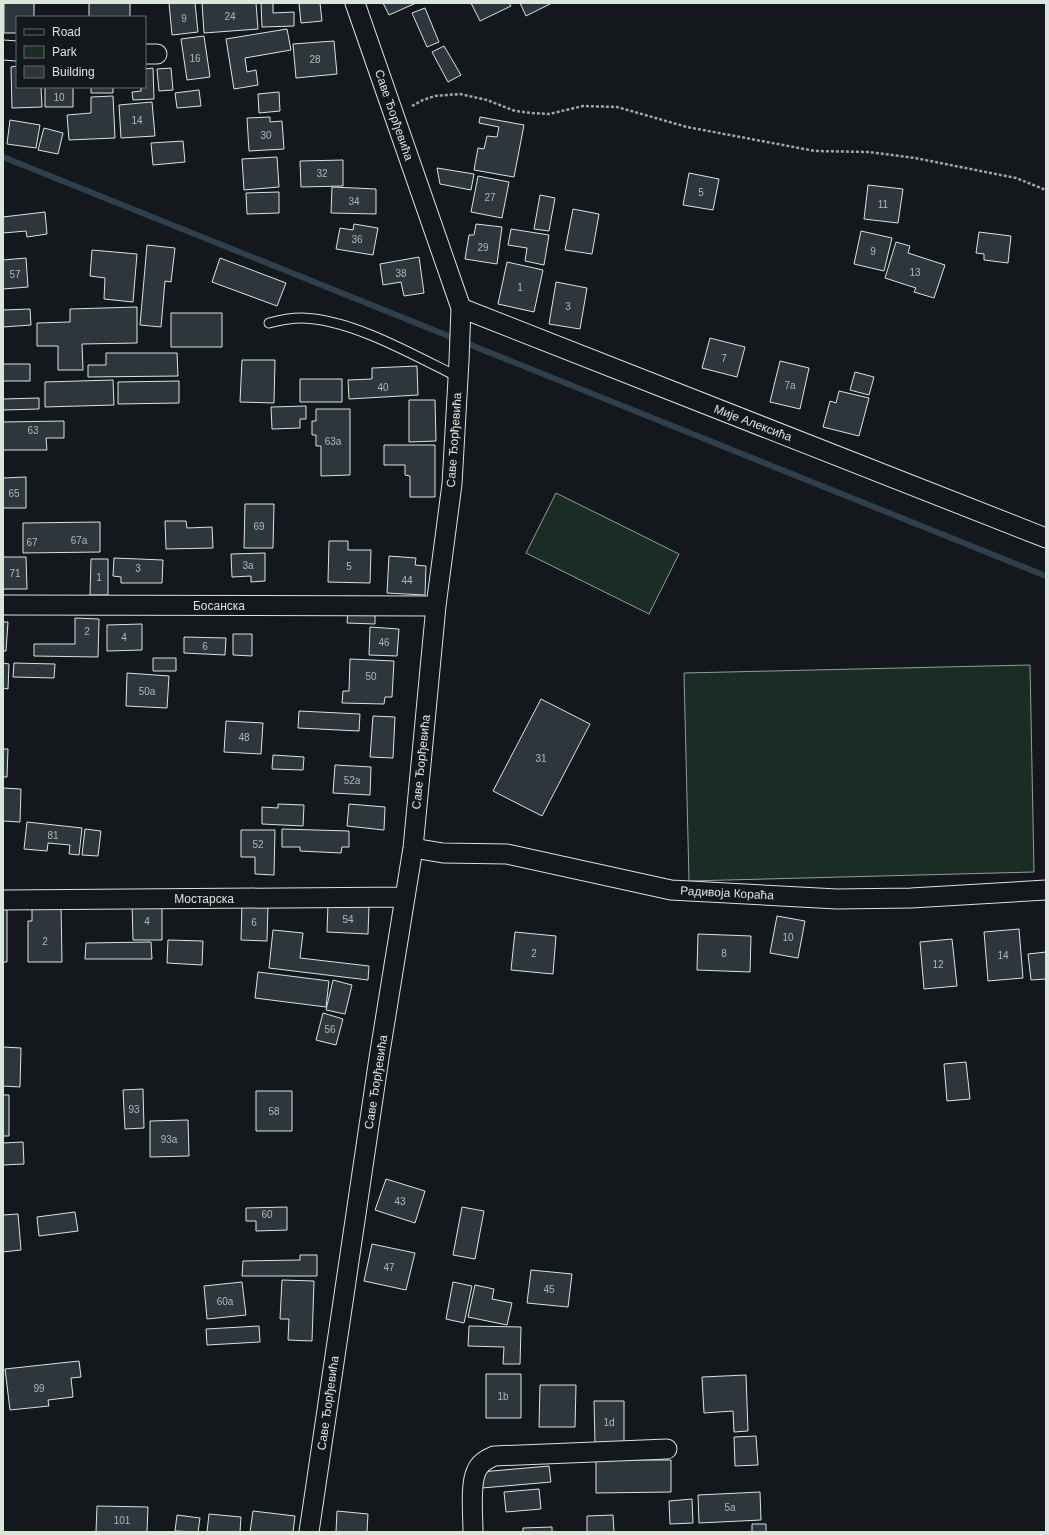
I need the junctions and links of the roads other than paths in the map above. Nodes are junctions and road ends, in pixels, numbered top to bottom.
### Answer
1 (356, 3) edge
2 (3, 50) edge
3 (16, 51) edge
4 (461, 308) junction
5 (269, 323) dead end
6 (459, 369) junction
7 (1046, 538) edge
8 (3, 605) edge
9 (436, 606) junction
10 (412, 848) junction
11 (1046, 890) edge
12 (405, 897) junction
13 (3, 900) edge
14 (667, 1449) dead end
15 (309, 1532) edge
16 (473, 1532) edge

1 - 4 street, Саве Ђорђевића
2 - 3 street
4 - 6 street, Саве Ђорђевића
4 - 7 street, Мије Алексића
5 - 6 lane
6 - 9 street, Саве Ђорђевића
8 - 9 street, Босанска
9 - 10 street, Саве Ђорђевића
10 - 11 street, Радивоја Кораћа
10 - 12 street, Саве Ђорђевића
12 - 13 street, Мостарска
12 - 15 street, Саве Ђорђевића
14 - 16 street

